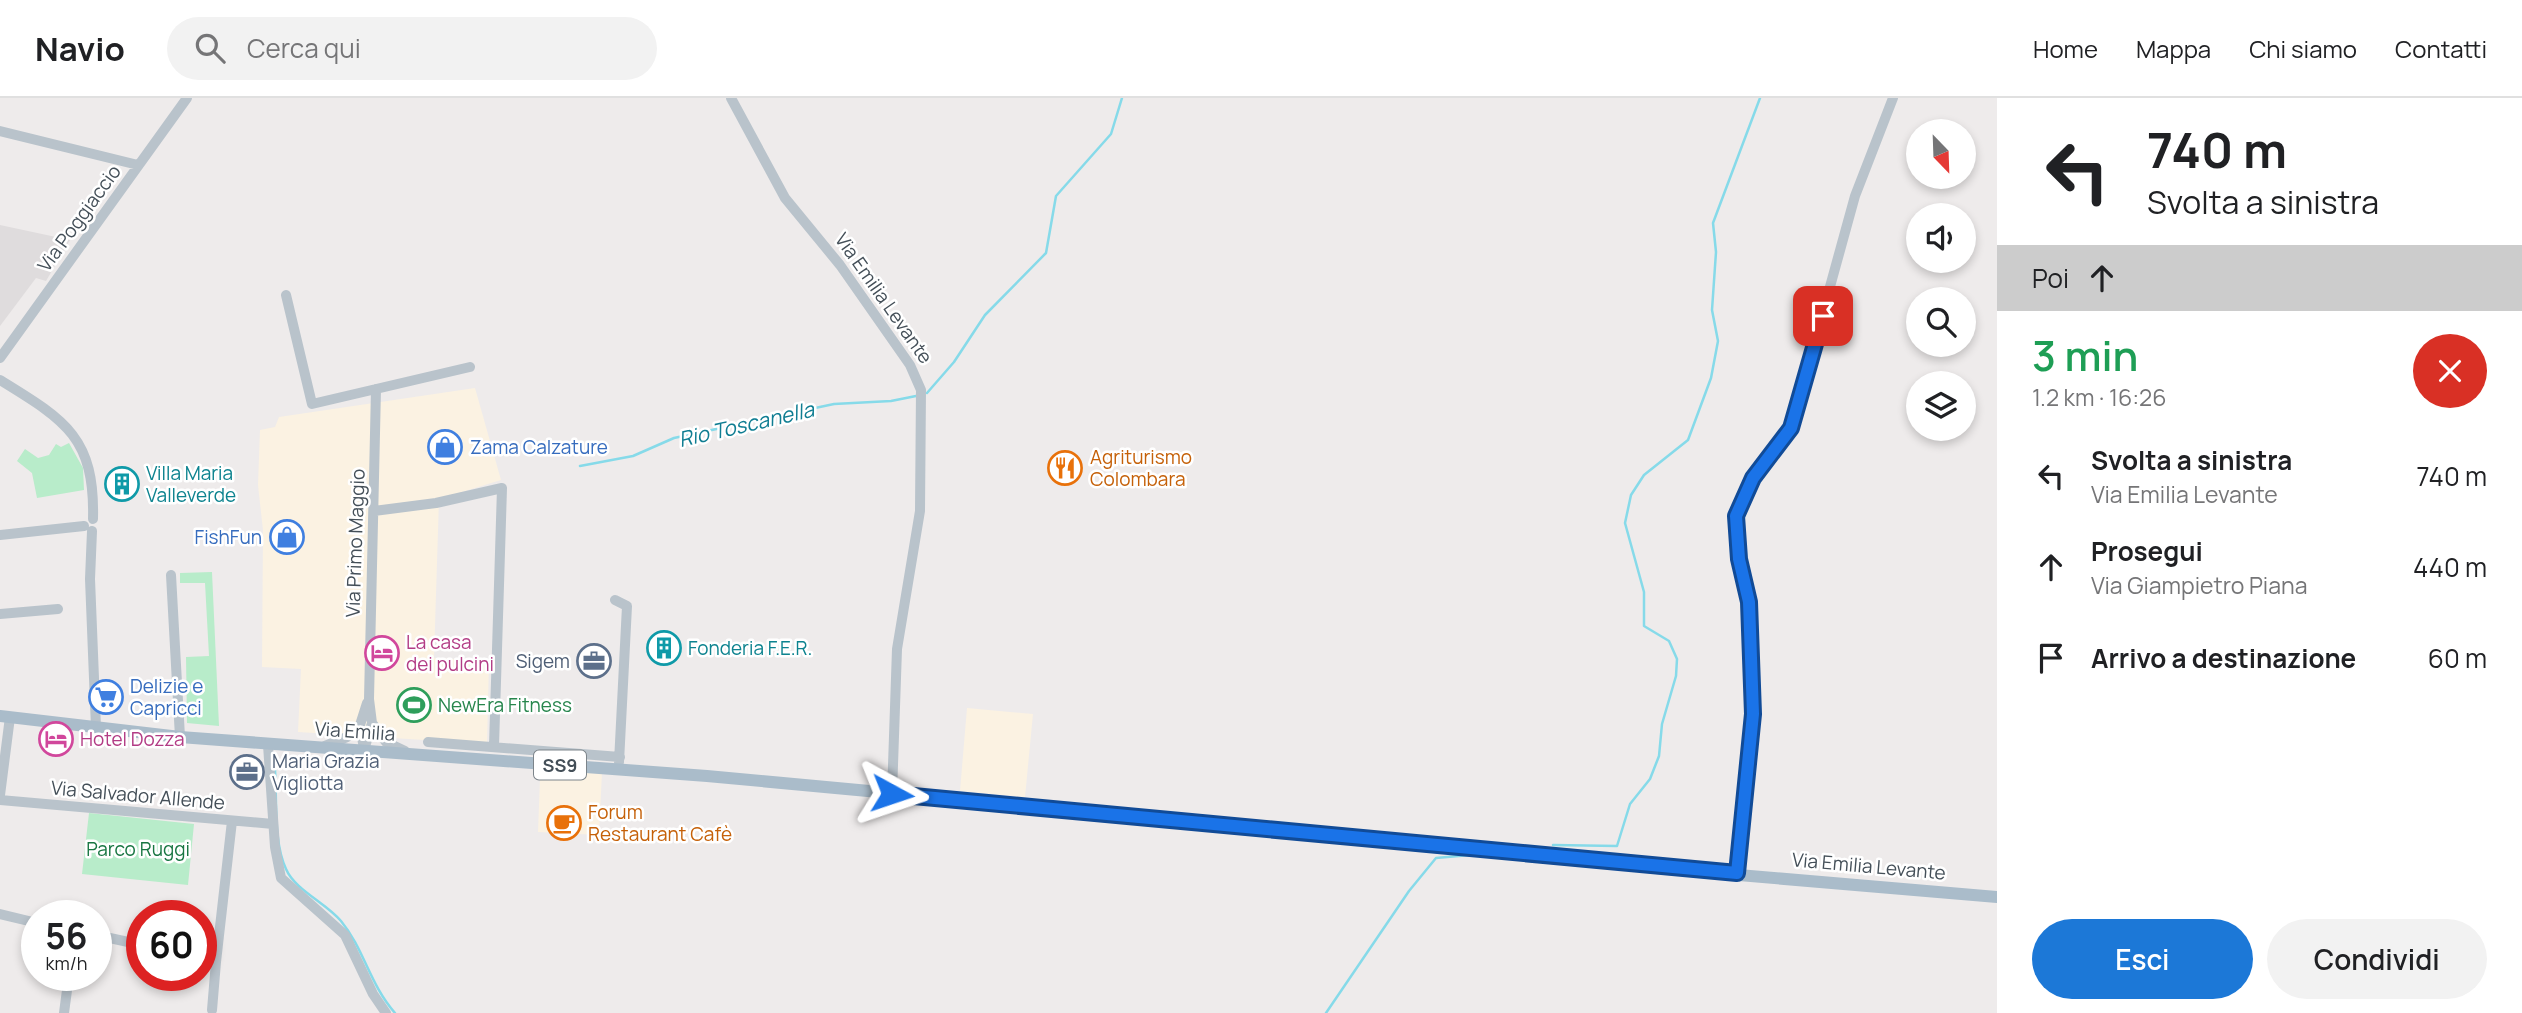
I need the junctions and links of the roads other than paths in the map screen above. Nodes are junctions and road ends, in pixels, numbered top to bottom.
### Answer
1 (187, 98) edge
2 (732, 98) edge
3 (1893, 98) edge
4 (0, 131) edge
5 (138, 165) junction
6 (286, 295) dead end
7 (0, 358) edge
8 (470, 367) dead end
9 (0, 380) edge
10 (376, 388) junction
11 (374, 511) junction
12 (88, 528) junction
13 (0, 536) edge
14 (171, 575) dead end
15 (615, 600) dead end
16 (58, 609) dead end
17 (0, 614) edge
18 (369, 699) junction
19 (5, 716) edge
20 (372, 723) junction
21 (360, 725) junction
22 (96, 728) junction
23 (180, 737) junction
24 (428, 742) dead end
25 (268, 745) junction
26 (494, 746) junction
27 (321, 747) junction
28 (364, 750) junction
29 (412, 754) junction
30 (619, 763) junction
31 (707, 776) joint
32 (892, 794) junction
33 (0, 795) edge
34 (0, 800) edge
35 (232, 821) junction
36 (273, 824) junction
37 (1737, 873) junction
38 (1997, 897) edge
39 (0, 914) edge
40 (21, 919) edge
41 (217, 953) edge
42 (67, 991) edge
43 (214, 991) edge
44 (212, 1010) dead end
45 (64, 1013) edge
46 (386, 1013) edge

1 - 5 street, Via Poggiaccio
2 - 32 street, Via Emilia Levante
3 - 37 street
4 - 5 street
5 - 7 street, Via Poggiaccio
6 - 10 street
8 - 10 street
9 - 12 street
10 - 11 street, Via Primo Maggio
11 - 18 street, Via Primo Maggio
11 - 26 street
12 - 13 street
12 - 22 street
14 - 23 street
15 - 30 street
16 - 17 street
18 - 20 street, Via Primo Maggio
18 - 21 street, Via Primo Maggio
19 - 22 main road, Via Emilia / SS9
19 - 33 street
20 - 28 street, Via Primo Maggio
20 - 29 street
21 - 27 street
21 - 28 street, Via Primo Maggio
22 - 23 main road, Via Emilia / SS9
23 - 25 main road, Via Emilia / SS9
24 - 26 street
25 - 27 main road, Via Emilia / SS9
25 - 36 street
26 - 30 street
27 - 28 main road, Via Emilia / SS9
28 - 29 main road, Via Emilia / SS9
29 - 30 main road, Via Emilia / SS9
30 - 31 main road, Via Emilia / SS9
31 - 32 main road, Via Emilia Levante / SS9
32 - 37 main road, Via Emilia Levante / SS9
34 - 35 street, Via Salvador Allende
35 - 36 street, Via Salvador Allende
35 - 41 street
36 - 46 street
37 - 38 main road, Via Emilia Levante / SS9
39 - 40 street
42 - 45 street
43 - 44 street

